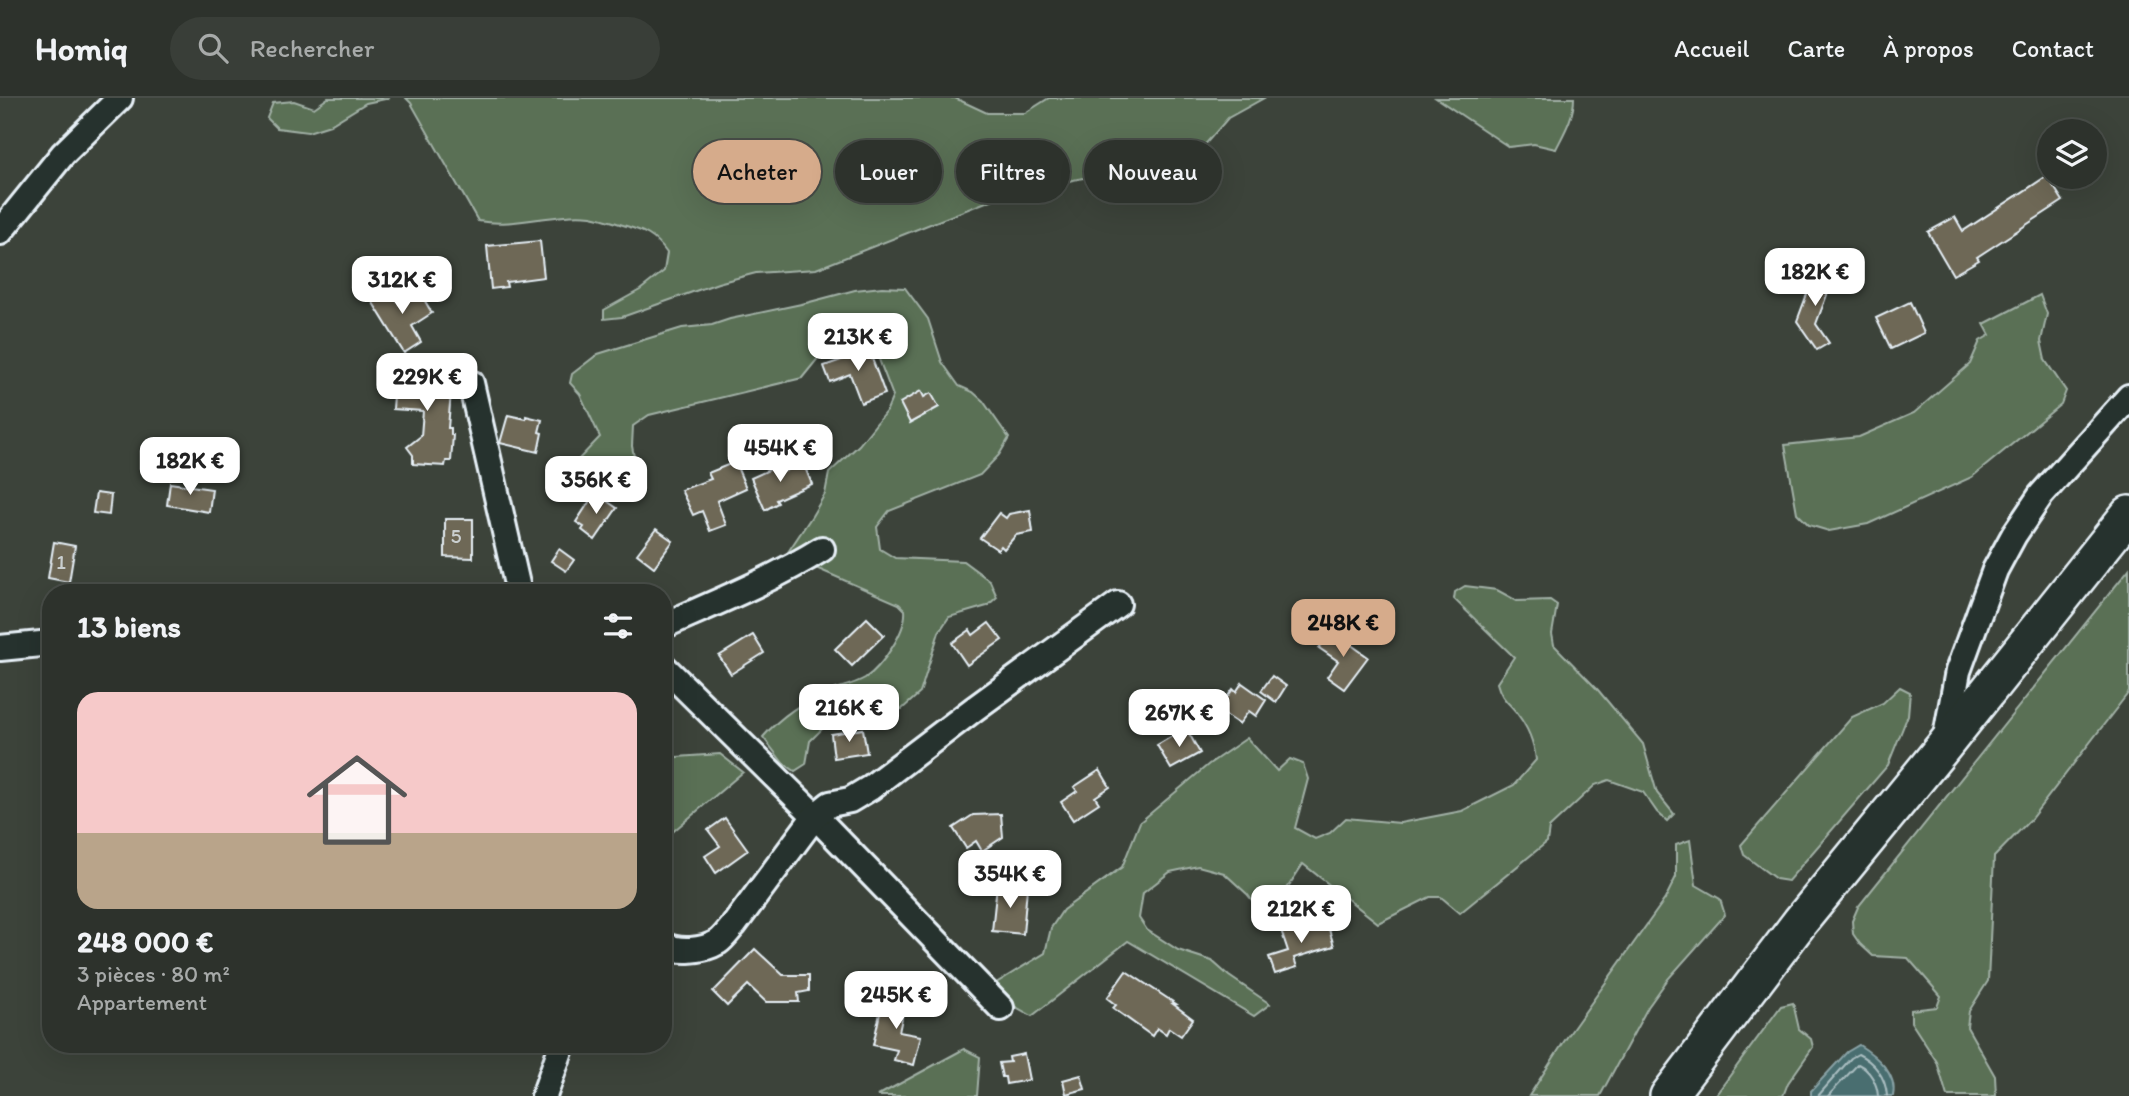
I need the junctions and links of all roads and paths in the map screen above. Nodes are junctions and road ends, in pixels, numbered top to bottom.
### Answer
1 (120, 98) edge
2 (0, 232) edge
3 (471, 383) dead end
4 (2129, 397) edge
5 (2129, 514) edge
6 (822, 549) dead end
7 (517, 584) edge
8 (1118, 604) dead end
9 (672, 622) edge
10 (42, 644) edge
11 (0, 648) edge
12 (672, 675) edge
13 (1944, 746) junction
14 (815, 816) junction
15 (672, 949) edge
16 (1001, 1009) dead end
17 (559, 1053) edge
18 (544, 1096) edge
19 (1668, 1096) edge

1 - 2 street
3 - 7 street
4 - 13 street
5 - 13 highway
6 - 9 street
8 - 14 street
10 - 11 street
12 - 14 street
13 - 19 highway
14 - 15 street
14 - 16 street
17 - 18 street

